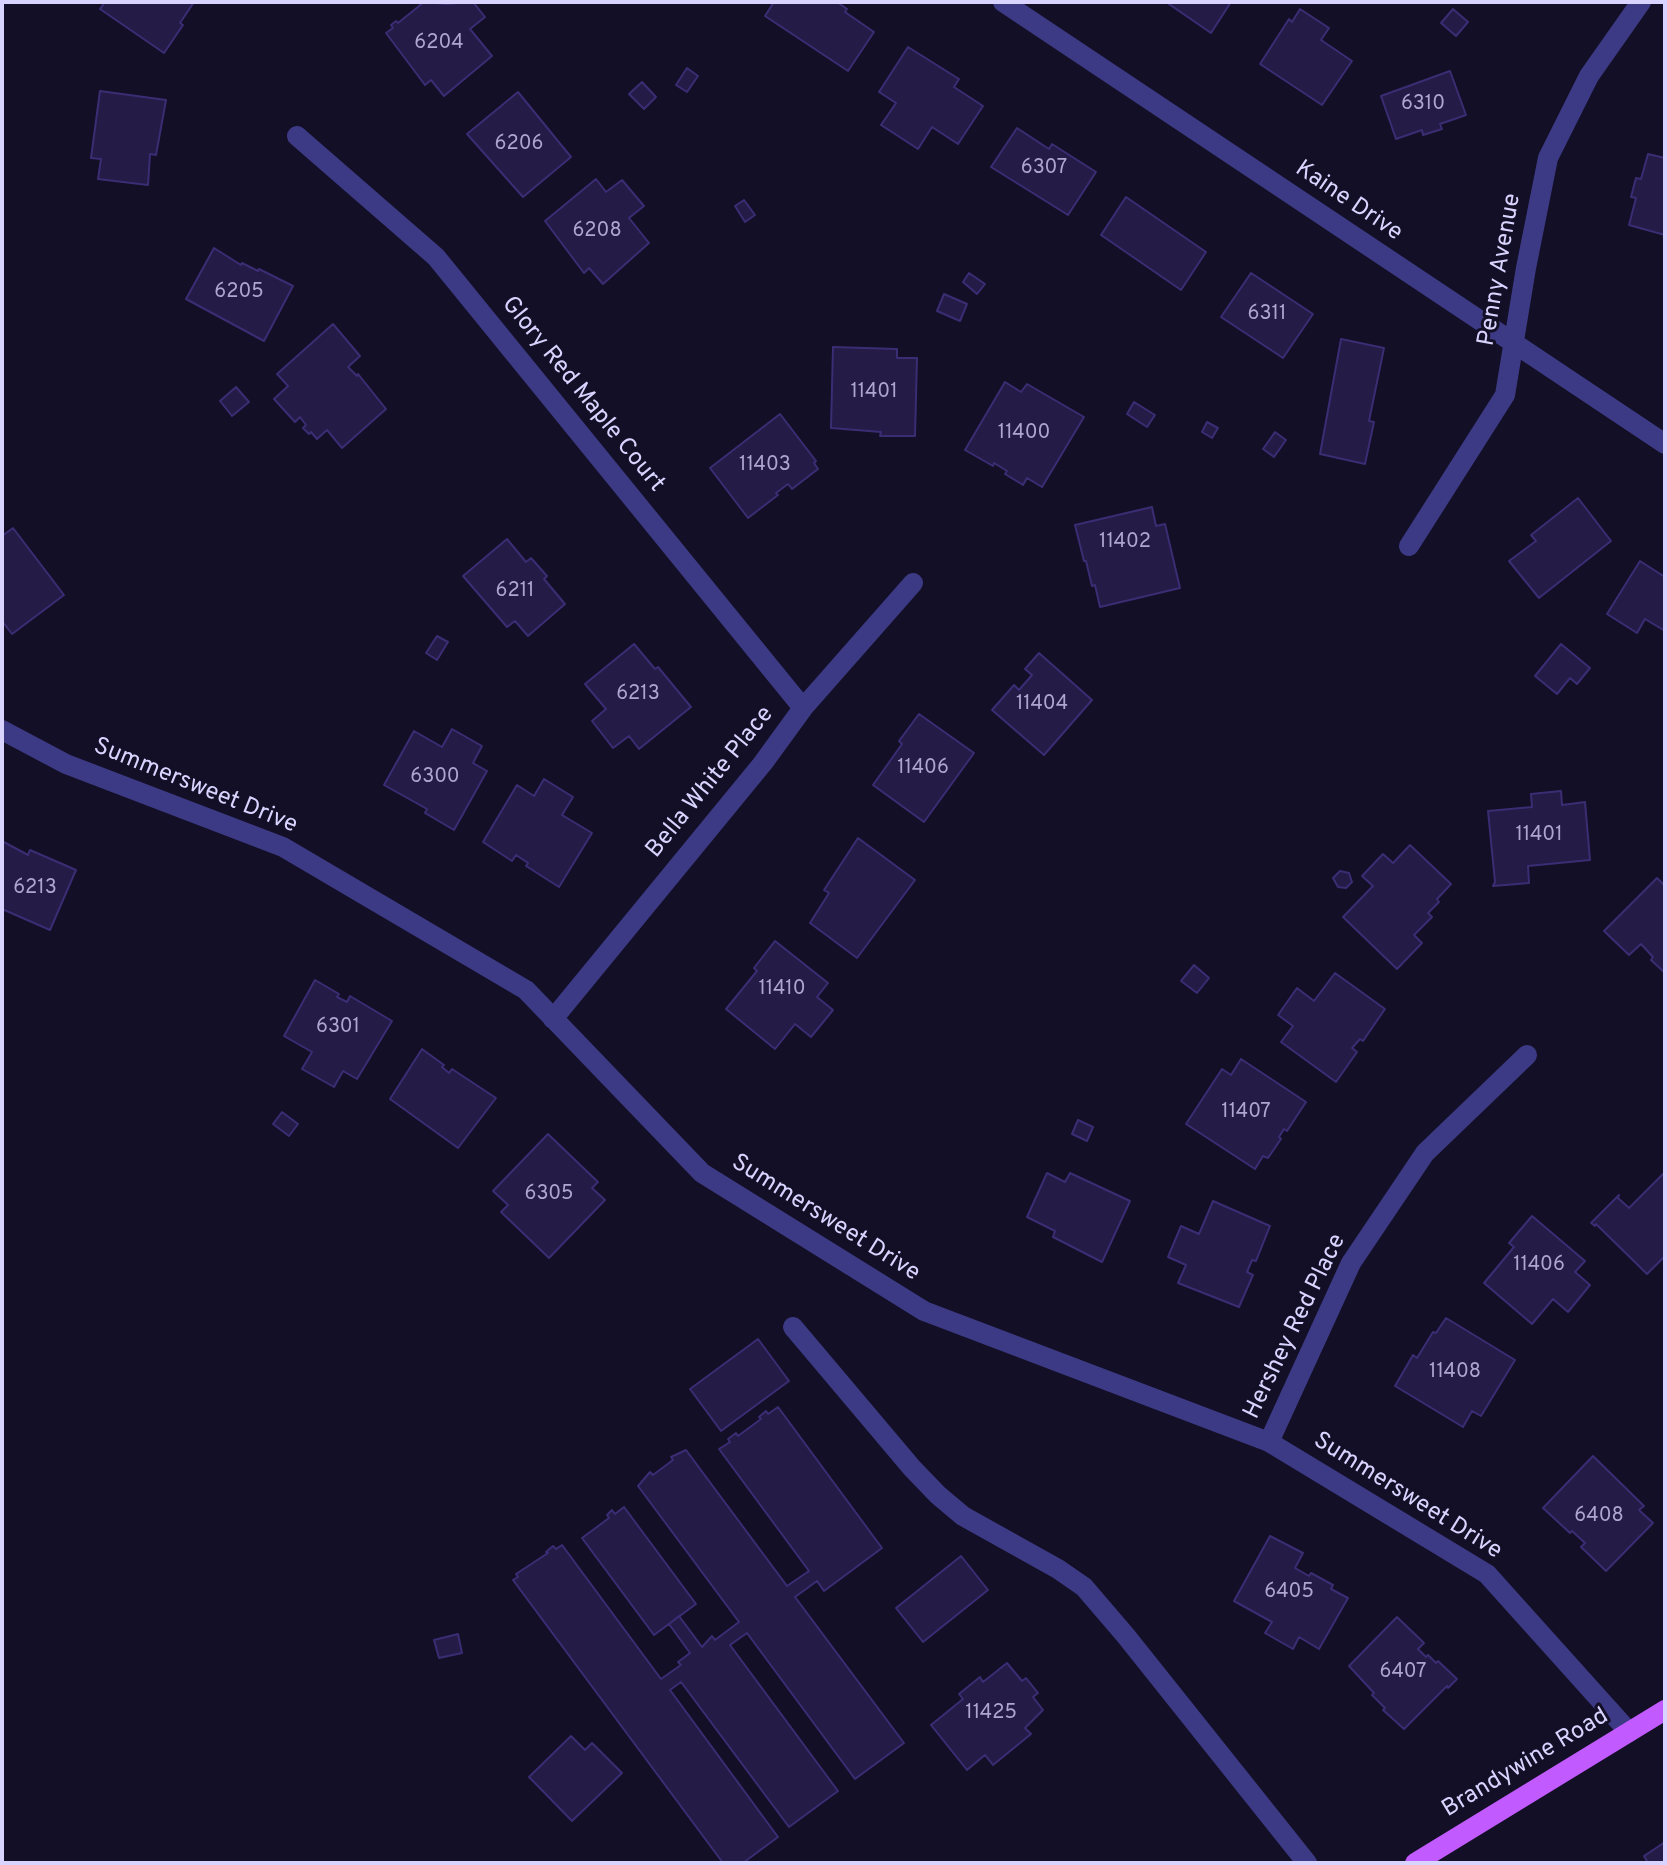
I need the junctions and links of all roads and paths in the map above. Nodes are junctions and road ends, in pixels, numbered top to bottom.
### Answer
1 (1003, 2) edge
2 (1641, 2) edge
3 (297, 136) dead end
4 (1515, 346) junction
5 (1665, 444) edge
6 (1409, 546) dead end
7 (913, 583) dead end
8 (803, 708) junction
9 (2, 730) edge
10 (553, 1019) junction
11 (1527, 1055) dead end
12 (793, 1327) dead end
13 (1269, 1442) junction
14 (1665, 1710) edge
15 (1629, 1732) junction
16 (1307, 1863) edge
17 (1415, 1863) edge

1 - 4 street, Kaine Drive
2 - 4 street, Penny Avenue
3 - 8 street, Glory Red Maple Court
4 - 5 street, Kaine Drive
4 - 6 street, Penny Avenue
7 - 8 street, Bella White Place
8 - 10 street, Bella White Place
9 - 10 street, Summersweet Drive
10 - 13 street, Summersweet Drive
11 - 13 street, Hershey Red Place
12 - 16 street
13 - 15 street, Summersweet Drive
14 - 15 main road, Brandywine Road
15 - 17 main road, Brandywine Road

